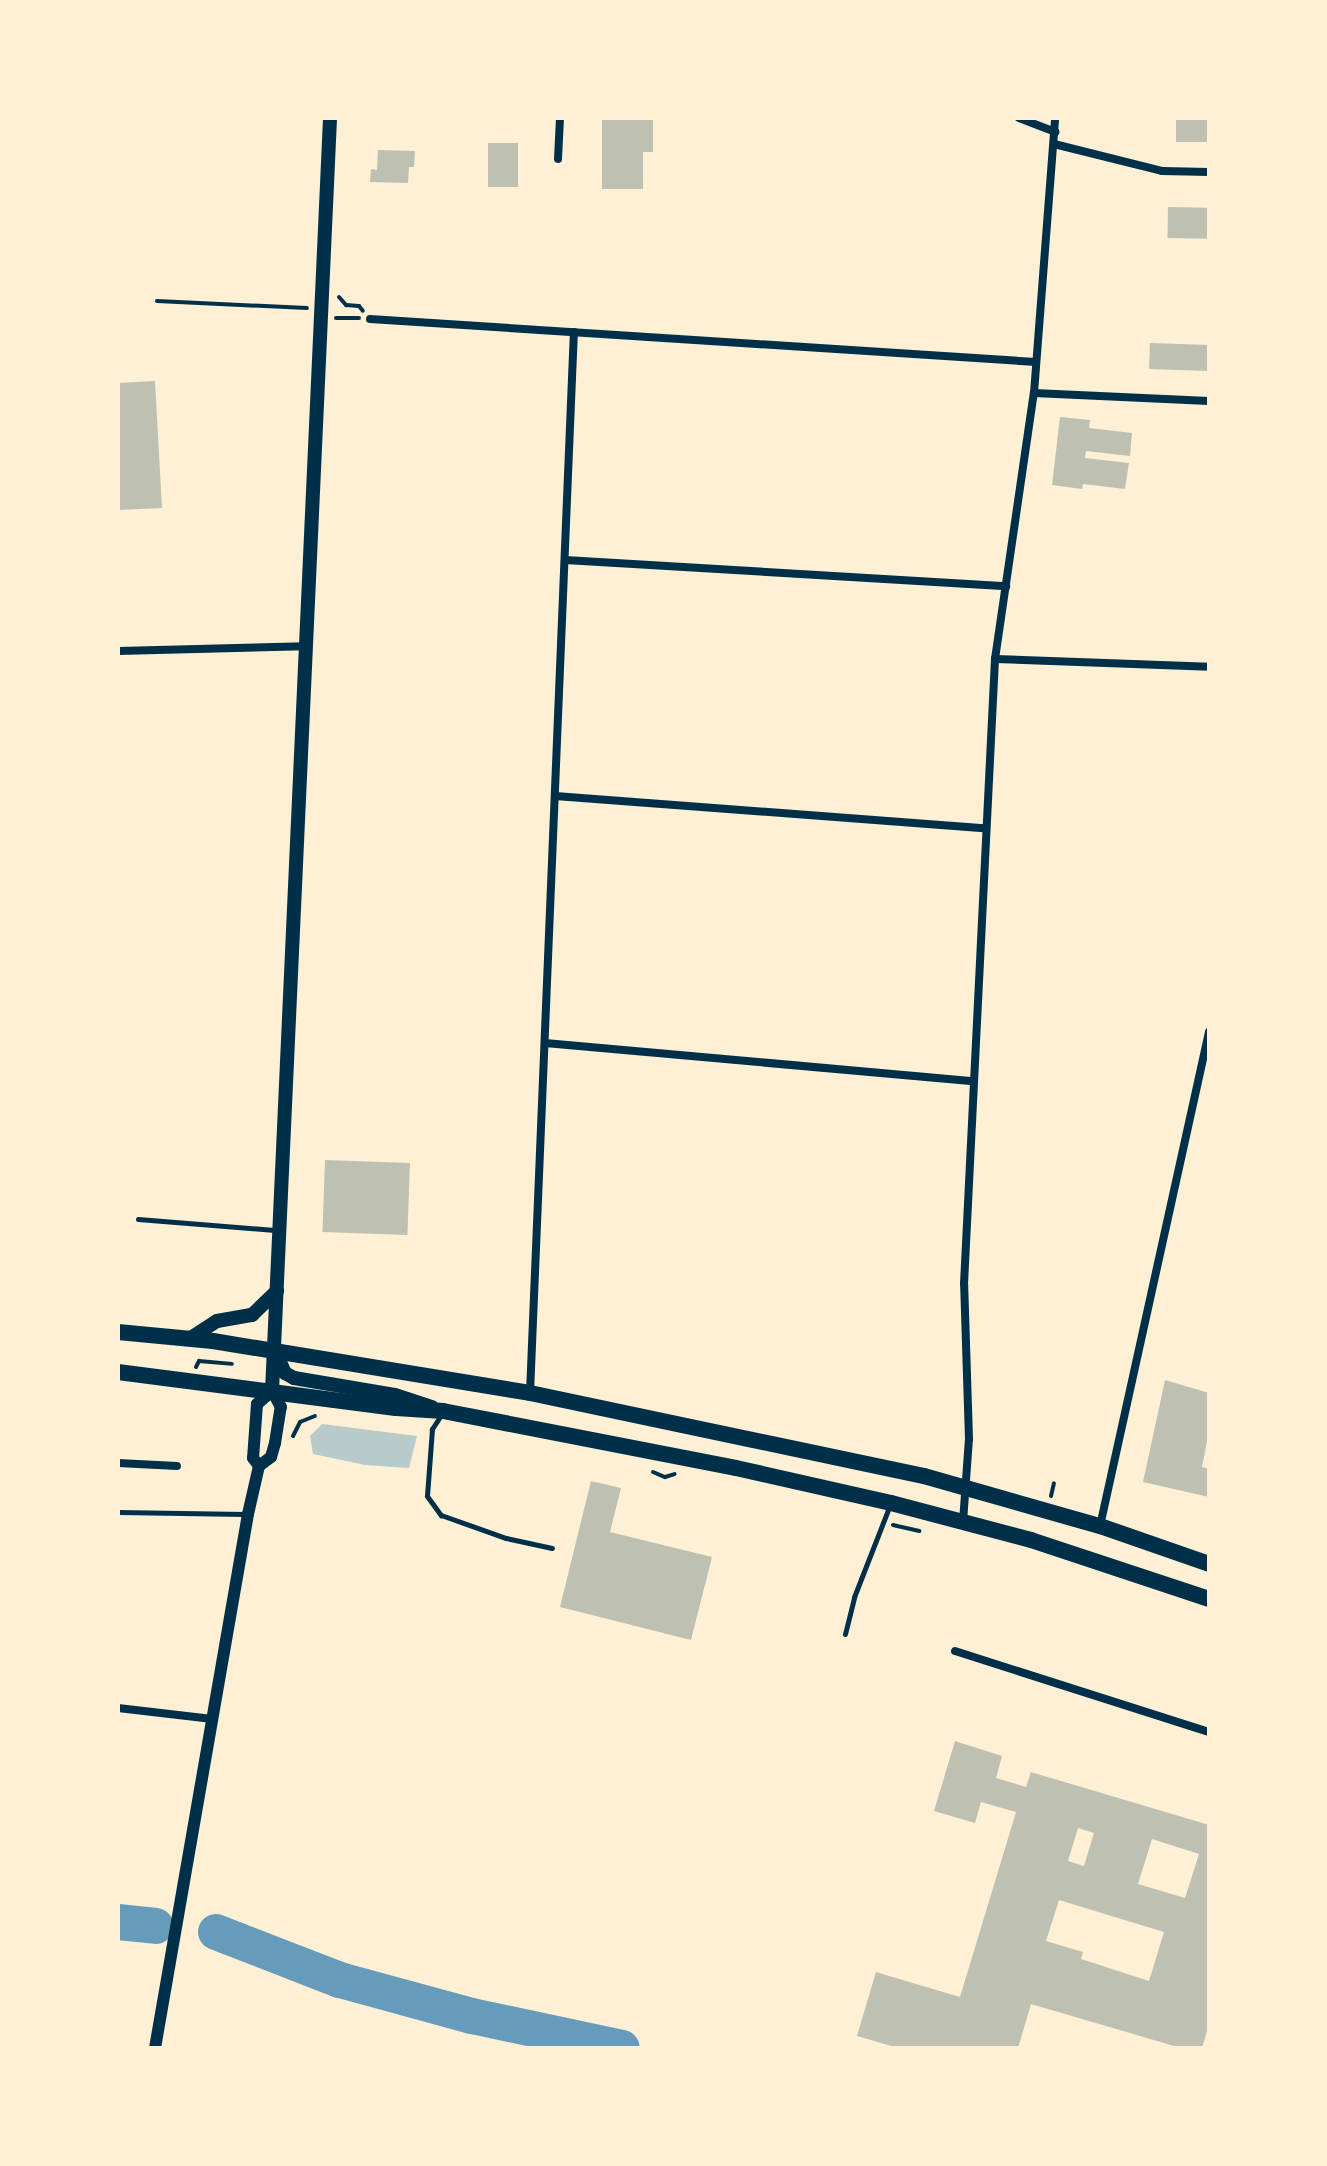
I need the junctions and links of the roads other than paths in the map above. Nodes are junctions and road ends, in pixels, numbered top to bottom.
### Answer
1 (330, 118) edge
2 (560, 118) edge
3 (1019, 118) edge
4 (1055, 118) edge
5 (1055, 132) junction
6 (1054, 144) junction
7 (558, 159) dead end
8 (1209, 172) edge
9 (370, 319) road end
10 (574, 332) junction
11 (1036, 362) junction
12 (1034, 393) junction
13 (1209, 401) edge
14 (565, 560) junction
15 (1006, 586) junction
16 (304, 646) junction
17 (118, 651) edge
18 (995, 659) junction
19 (1209, 667) edge
20 (555, 796) junction
21 (984, 828) junction
22 (1209, 1032) edge
23 (545, 1043) junction
24 (973, 1081) junction
25 (138, 1219) dead end
26 (280, 1230) junction
27 (277, 1291) junction
28 (118, 1332) edge
29 (189, 1339) junction
30 (276, 1351) junction
31 (118, 1372) edge
32 (272, 1391) junction
33 (530, 1393) junction
34 (443, 1411) junction
35 (118, 1463) edge
36 (177, 1466) dead end
37 (259, 1466) junction
38 (965, 1488) junction
39 (891, 1503) junction
40 (118, 1512) edge
41 (248, 1514) junction
42 (963, 1522) junction
43 (1100, 1526) junction
44 (552, 1548) dead end
45 (1209, 1564) edge
46 (1209, 1599) edge
47 (845, 1634) dead end
48 (955, 1651) dead end
49 (118, 1708) edge
50 (212, 1719) junction
51 (1209, 1732) edge
52 (155, 2048) edge

1 - 16 main road
2 - 7 street
3 - 5 street
4 - 5 street
5 - 6 street
6 - 8 street
6 - 11 street
9 - 10 street
10 - 11 street
10 - 14 street
11 - 12 street
12 - 13 street
12 - 15 street
14 - 15 street
14 - 20 street
15 - 18 street
16 - 17 street
16 - 26 main road
18 - 19 street
18 - 21 street
20 - 21 street
20 - 23 street
21 - 24 street
22 - 43 street
23 - 24 street
23 - 33 street
24 - 38 street
25 - 26 lane
26 - 27 main road
27 - 29 main road
27 - 30 main road
28 - 29 highway
29 - 30 highway
30 - 32 main road
30 - 33 highway
30 - 34 main road
31 - 32 highway
32 - 34 highway
32 - 37 street
32 - 37 street
33 - 38 highway
34 - 39 highway
34 - 44 lane
35 - 36 street
37 - 41 street
38 - 42 street
38 - 43 highway
39 - 42 highway
39 - 47 lane
40 - 41 lane
41 - 50 street
42 - 46 highway
43 - 45 highway
48 - 51 street
49 - 50 street
50 - 52 street

